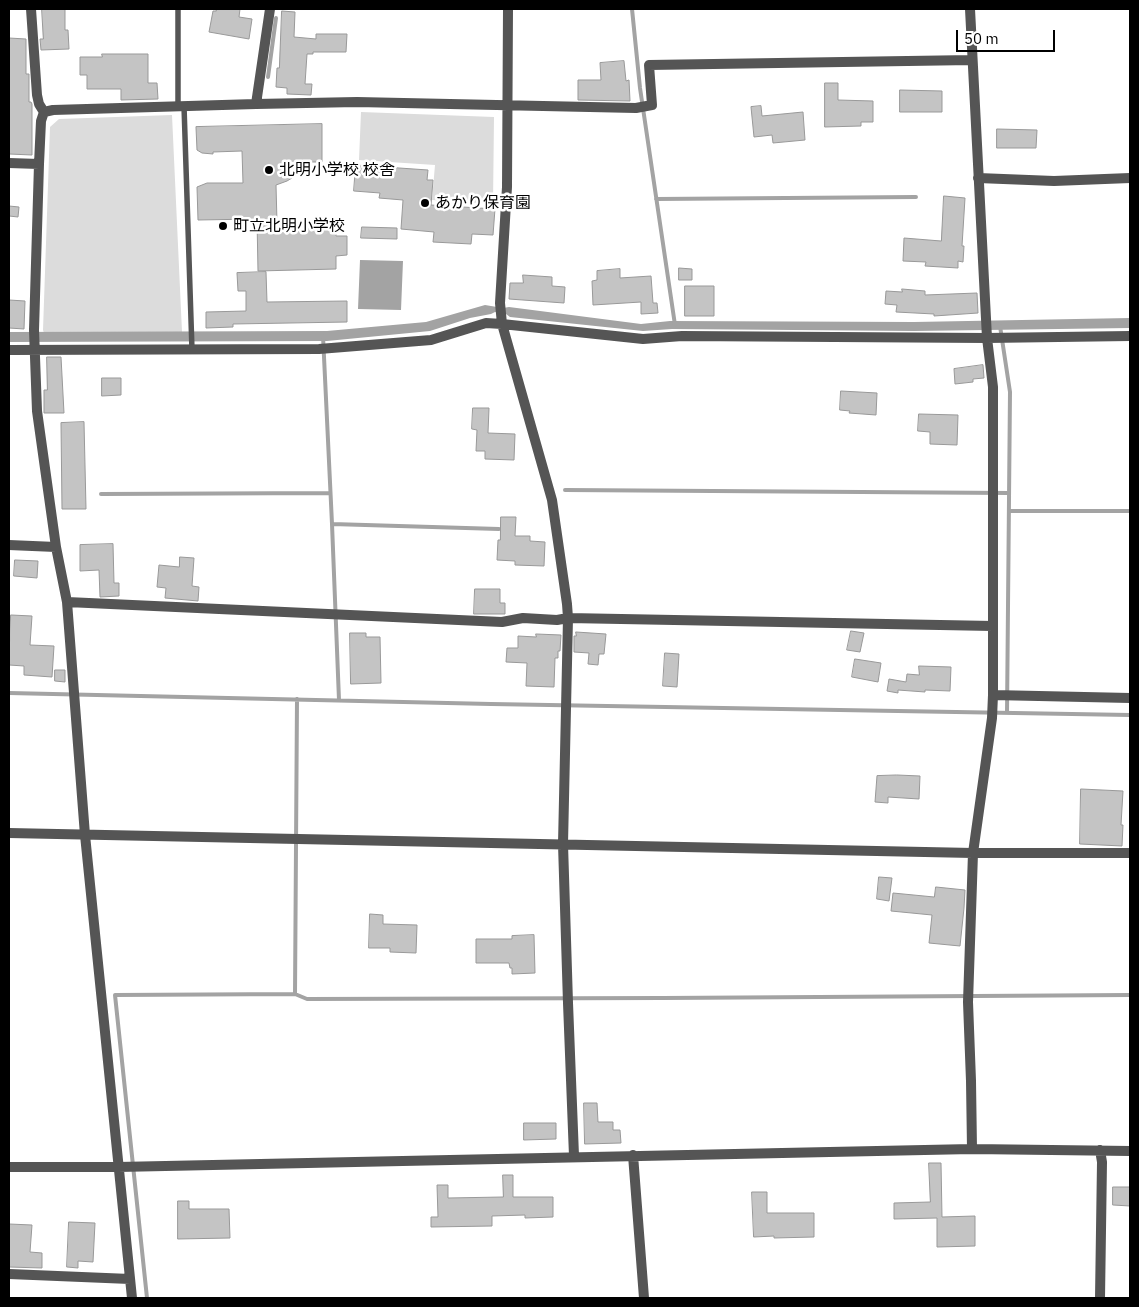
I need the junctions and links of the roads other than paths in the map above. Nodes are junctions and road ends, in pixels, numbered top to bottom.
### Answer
1 (31, 9) edge
2 (178, 9) edge
3 (270, 9) edge
4 (508, 9) edge
5 (970, 9) edge
6 (972, 60) junction
7 (256, 104) junction
8 (508, 105) junction
9 (181, 106) junction
10 (44, 112) junction
11 (9, 163) edge
12 (39, 164) junction
13 (978, 178) junction
14 (1130, 178) edge
15 (502, 321) junction
16 (1130, 336) edge
17 (994, 337) junction
18 (34, 347) junction
19 (192, 347) junction
20 (9, 350) edge
21 (9, 545) edge
22 (56, 547) junction
23 (67, 602) junction
24 (568, 618) junction
25 (993, 626) junction
26 (997, 696) junction
27 (1130, 698) edge
28 (9, 833) edge
29 (85, 835) junction
30 (563, 844) junction
31 (973, 853) junction
32 (1130, 853) edge
33 (972, 1149) junction
34 (1100, 1150) junction
35 (1130, 1151) edge
36 (633, 1155) junction
37 (574, 1156) junction
38 (129, 1166) junction
39 (9, 1167) edge
40 (9, 1274) edge
41 (130, 1279) junction
42 (132, 1298) edge
43 (644, 1298) edge
44 (1100, 1298) edge

1 - 10 street
2 - 9 lane
3 - 7 street
4 - 8 street
5 - 6 street
6 - 8 street
6 - 13 street
7 - 8 street
7 - 9 street
8 - 15 street
9 - 10 street
9 - 19 lane
10 - 12 street
11 - 12 street
12 - 18 street
13 - 14 street
13 - 17 street
15 - 17 street
15 - 19 street
15 - 24 street
16 - 17 street
17 - 25 street
18 - 19 street
18 - 20 street
18 - 22 street
21 - 22 street
22 - 23 street
23 - 24 street
23 - 29 street
24 - 25 street
24 - 30 street
25 - 26 street
26 - 27 street
26 - 31 street
28 - 29 street
29 - 30 street
29 - 38 street
30 - 31 street
30 - 37 street
31 - 32 street
31 - 33 street
33 - 34 street
33 - 36 street
34 - 35 street
34 - 44 street
36 - 37 street
36 - 43 street
37 - 38 street
38 - 39 street
38 - 41 street
40 - 41 street
41 - 42 street

